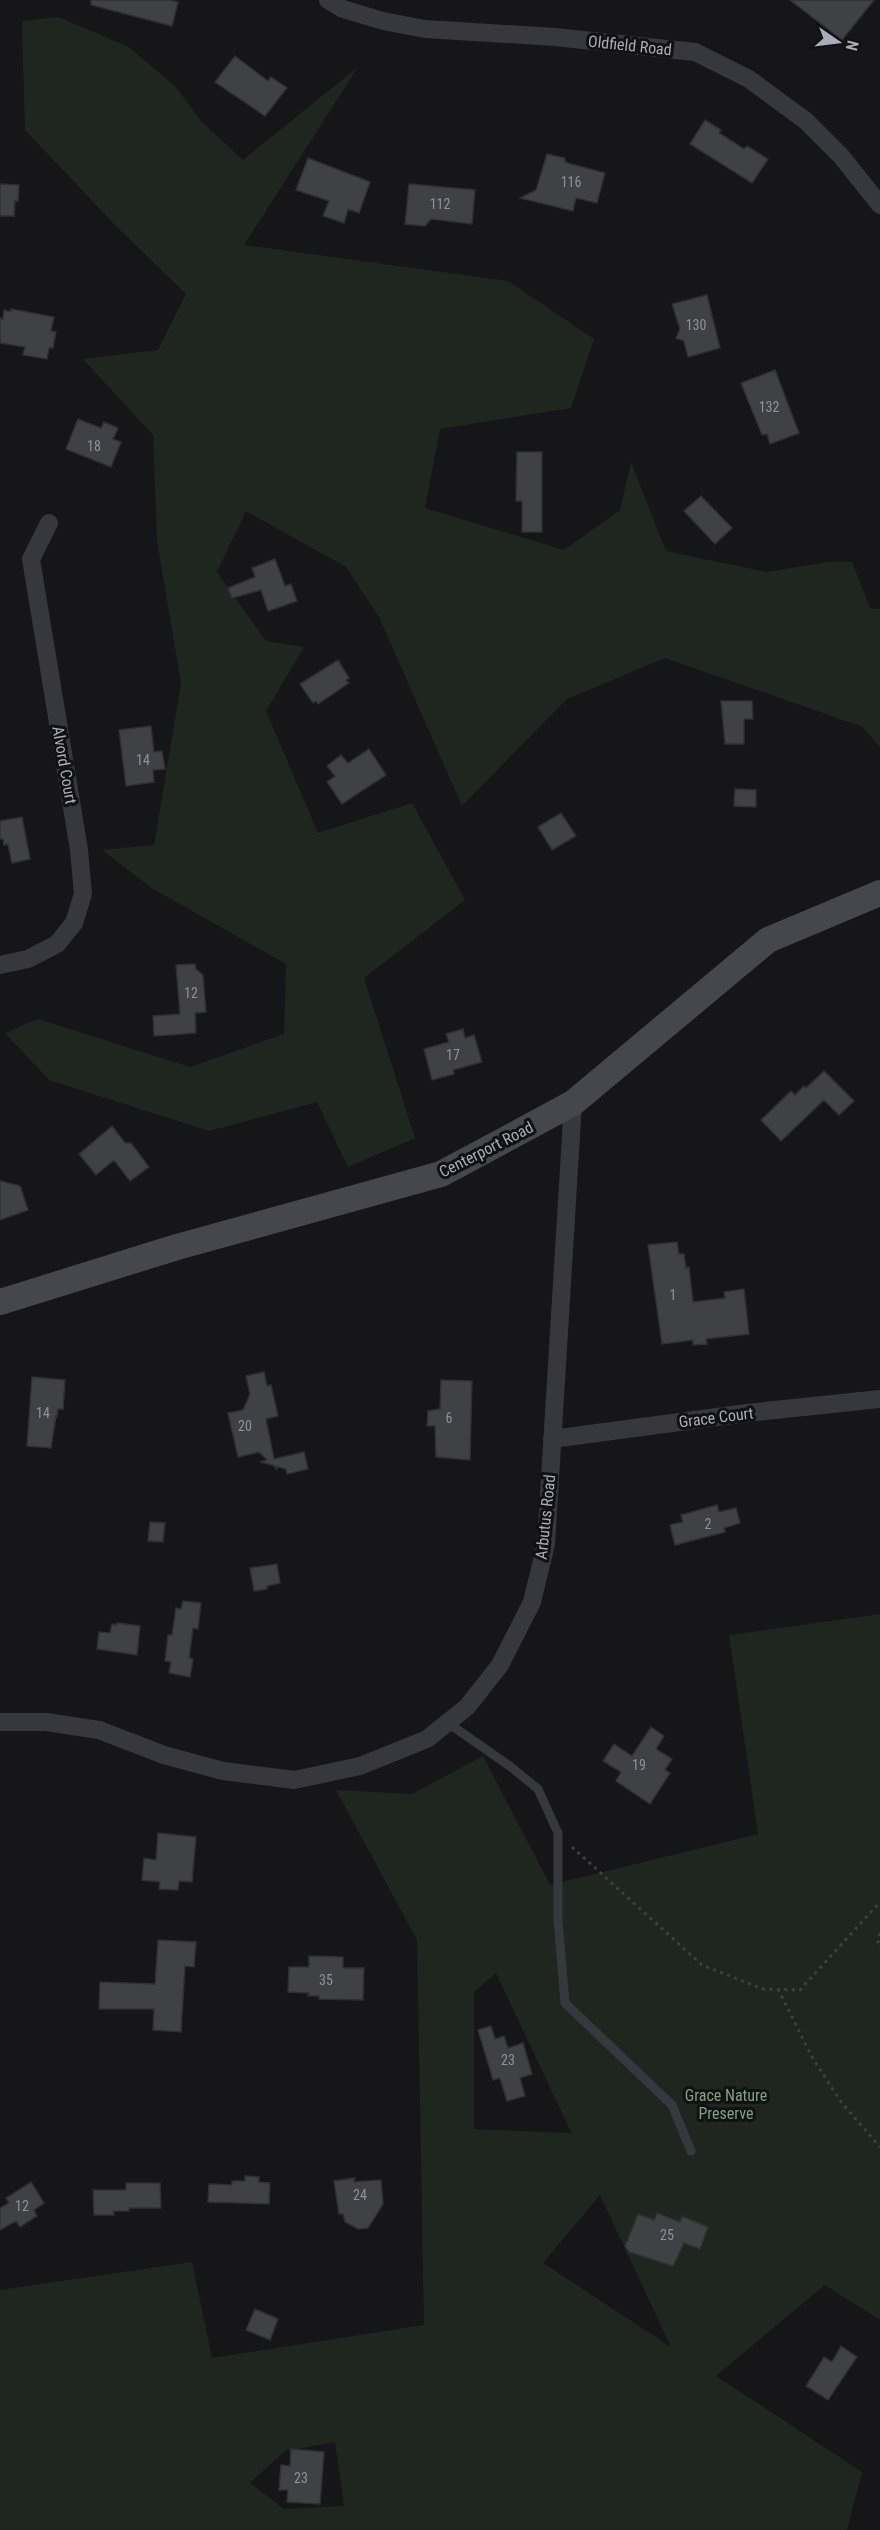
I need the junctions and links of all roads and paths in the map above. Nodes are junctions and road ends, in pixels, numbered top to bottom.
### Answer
1 (328, 0) edge
2 (880, 206) edge
3 (49, 523) dead end
4 (880, 893) edge
5 (0, 965) edge
6 (573, 1103) junction
7 (0, 1302) edge
8 (880, 1399) edge
9 (552, 1439) junction
10 (0, 1722) edge
11 (448, 1723) junction
12 (558, 1833) junction
13 (880, 1902) edge
14 (880, 1933) edge
15 (880, 1948) edge
16 (778, 1989) junction
17 (880, 2147) edge
18 (690, 2151) dead end

1 - 2 street, Oldfield Road
3 - 5 street, Alvord Court
4 - 6 main road, Centerport Road
6 - 7 main road, Centerport Road
6 - 9 street, Arbutus Road
8 - 9 street, Grace Court
9 - 11 street, Arbutus Road
10 - 11 street, Arbutus Road
11 - 12 lane
12 - 16 path
12 - 18 lane
13 - 16 path
14 - 15 path
16 - 17 path

